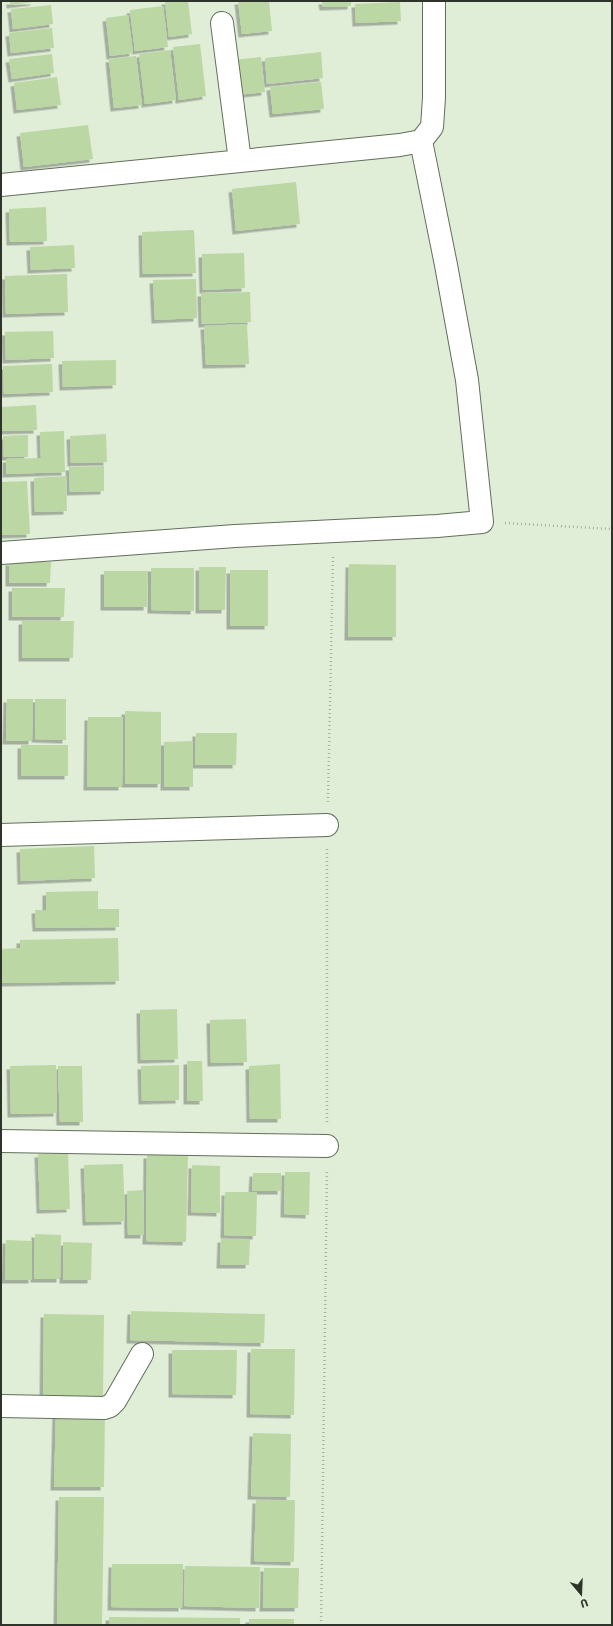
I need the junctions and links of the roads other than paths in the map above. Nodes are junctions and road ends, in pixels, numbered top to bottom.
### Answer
1 (434, 1) edge
2 (222, 23) dead end
3 (421, 141) junction
4 (240, 161) junction
5 (1, 185) edge
6 (1, 553) edge
7 (328, 825) road end
8 (1, 835) edge
9 (1, 1141) edge
10 (327, 1146) road end
11 (142, 1354) dead end
12 (1, 1406) edge

1 - 3 street
2 - 4 street
3 - 4 street
3 - 6 street
4 - 5 street
7 - 8 street
9 - 10 street
11 - 12 street

